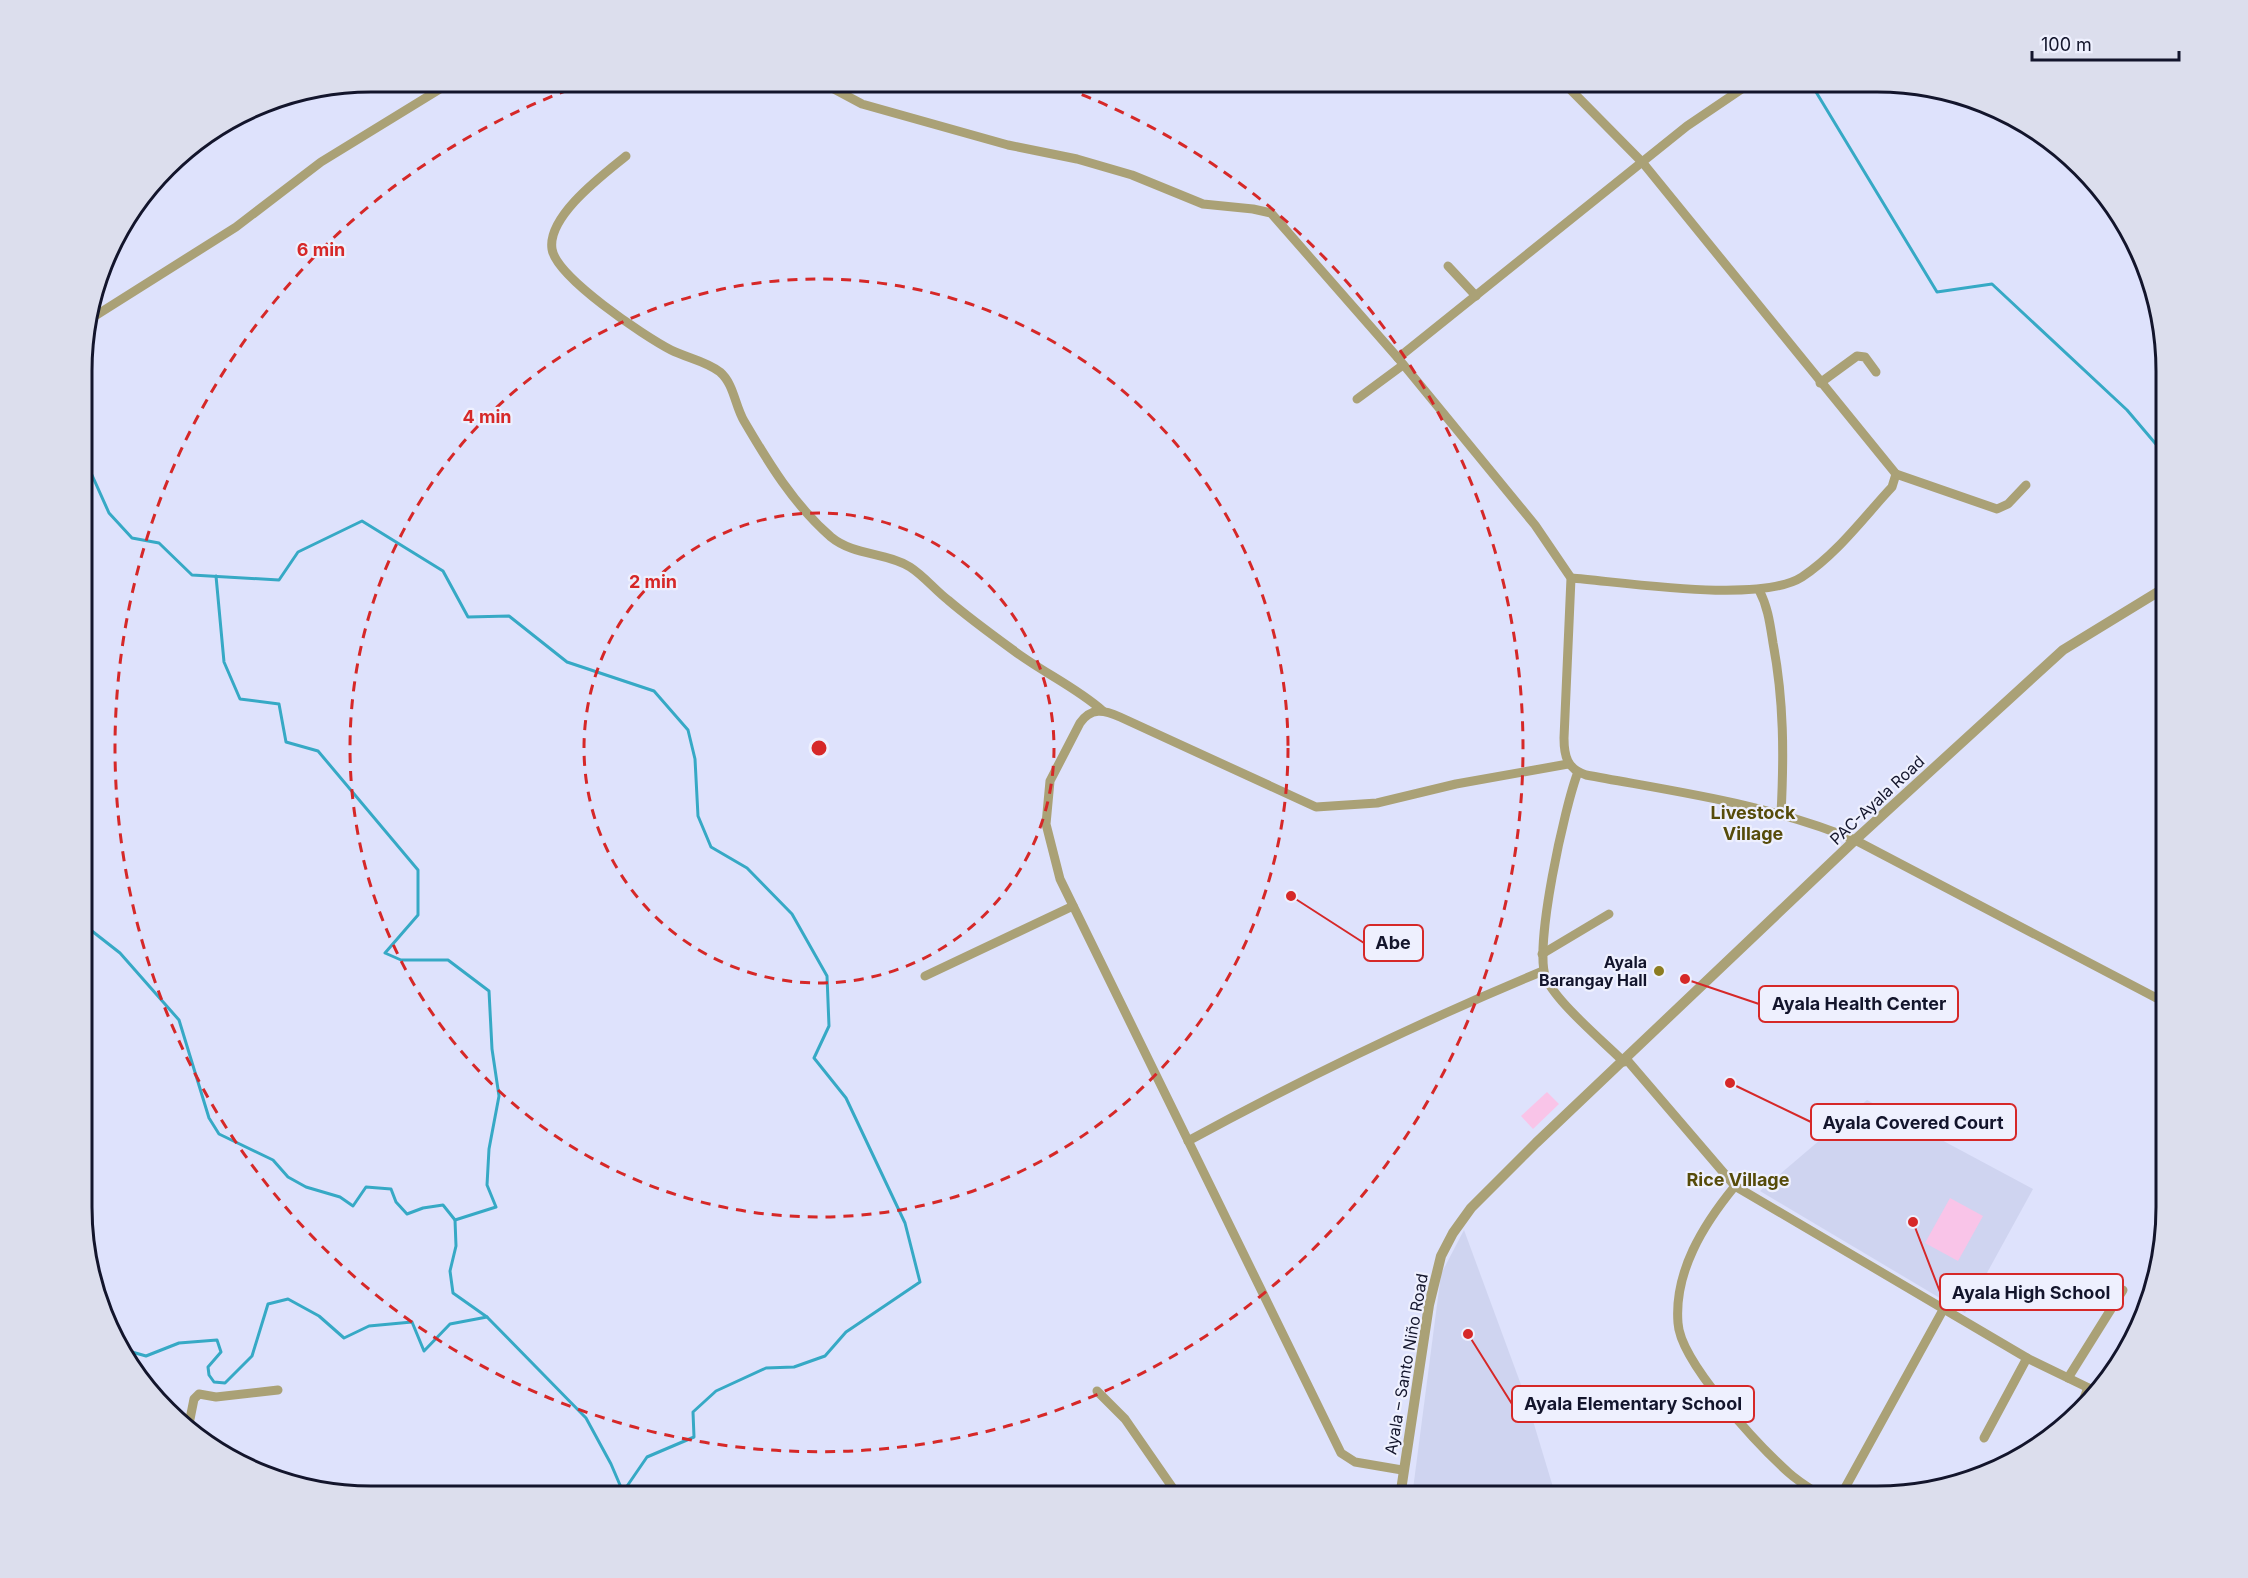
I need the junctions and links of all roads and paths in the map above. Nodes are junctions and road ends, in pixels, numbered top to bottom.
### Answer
1 (435, 92) edge
2 (840, 92) edge
3 (1573, 92) edge
4 (1737, 92) edge
5 (626, 156) dead end
6 (1643, 163) junction
7 (1448, 266) dead end
8 (1476, 296) junction
9 (97, 314) edge
10 (1401, 362) junction
11 (1876, 372) dead end
12 (1820, 382) junction
13 (1356, 399) dead end
14 (1896, 474) junction
15 (2026, 485) dead end
16 (1571, 578) junction
17 (1759, 590) junction
18 (2156, 593) edge
19 (1103, 711) junction
20 (1568, 764) junction
21 (1578, 772) junction
22 (1781, 814) junction
23 (1855, 840) junction
24 (1073, 906) junction
25 (1609, 914) dead end
26 (1542, 954) junction
27 (1544, 971) junction
28 (926, 976) dead end
29 (2156, 998) edge
30 (1625, 1061) junction
31 (1188, 1141) junction
32 (1735, 1186) junction
33 (2123, 1290) dead end
34 (1943, 1310) junction
35 (2027, 1358) junction
36 (2068, 1378) junction
37 (2089, 1389) edge
38 (278, 1390) dead end
39 (1097, 1391) dead end
40 (190, 1420) edge
41 (1984, 1438) dead end
42 (1402, 1470) junction
43 (1171, 1486) edge
44 (1401, 1486) edge
45 (1806, 1486) edge
46 (1846, 1486) edge

1 - 9 street
2 - 10 street
3 - 6 street
4 - 6 street
5 - 19 street
6 - 8 street
6 - 12 street
7 - 8 street
8 - 10 street
10 - 13 street
10 - 16 street
11 - 12 street
12 - 14 street
14 - 15 street
14 - 17 street
16 - 17 street
16 - 20 street
17 - 22 street
18 - 23 street, PAC-Ayala Road
19 - 20 street
19 - 24 street
20 - 21 street
21 - 22 street
21 - 26 street
22 - 23 street
23 - 29 street
23 - 30 street, PAC-Ayala Road
24 - 28 street
24 - 31 street
25 - 26 street
26 - 27 street
27 - 30 street
27 - 31 street
30 - 32 street
30 - 42 street, Ayala – Santo Niño Road
31 - 42 street
32 - 34 street
32 - 45 street
33 - 36 street
34 - 35 street
34 - 46 street
35 - 36 street
35 - 41 street
36 - 37 street
38 - 40 street
39 - 43 street
42 - 44 street, Ayala – Santo Niño Road

